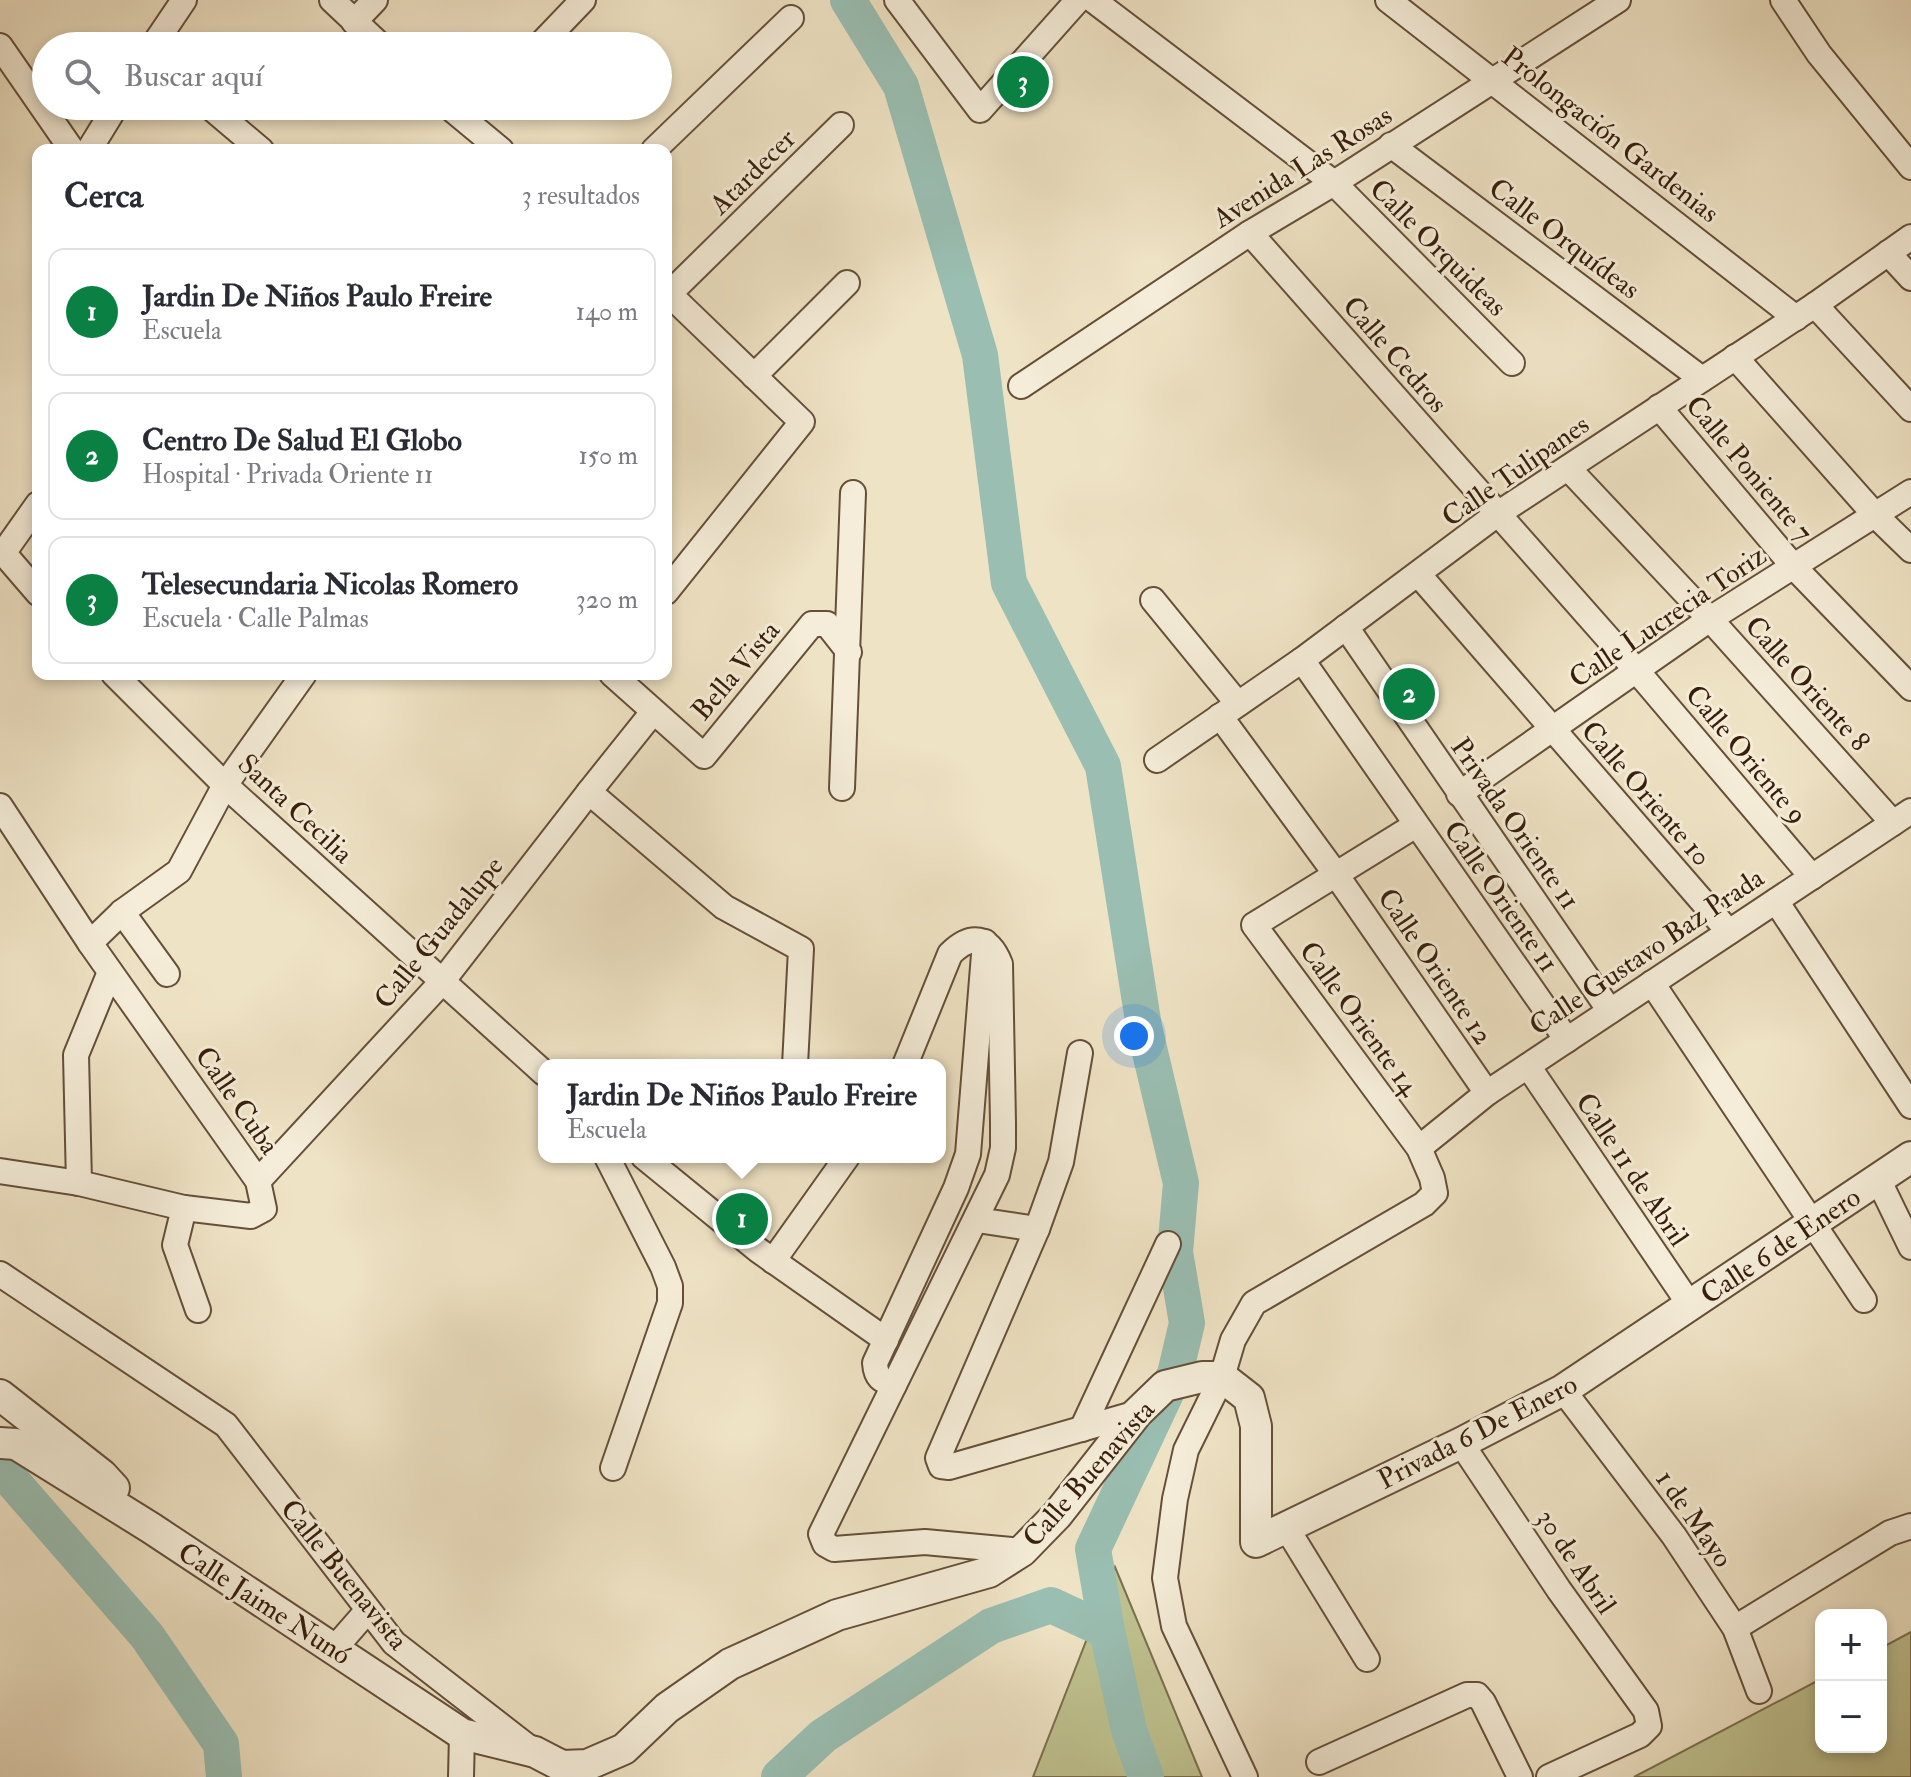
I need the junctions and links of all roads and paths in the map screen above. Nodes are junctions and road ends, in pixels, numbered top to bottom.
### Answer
1 (184, 0) edge
2 (332, 0) edge
3 (375, 0) edge
4 (583, 0) edge
5 (897, 0) edge
6 (1078, 0) edge
7 (1093, 0) edge
8 (1388, 0) edge
9 (1618, 0) edge
10 (1783, 0) edge
11 (791, 18) dead end
12 (354, 22) junction
13 (162, 32) edge
14 (365, 32) edge
15 (552, 32) edge
16 (0, 46) edge
17 (1492, 80) junction
18 (32, 92) edge
19 (51, 120) edge
20 (107, 120) edge
21 (226, 120) edge
22 (473, 120) edge
23 (841, 125) dead end
24 (68, 144) edge
25 (93, 144) edge
26 (254, 144) edge
27 (495, 144) edge
28 (660, 144) edge
29 (1391, 145) junction
30 (1911, 167) edge
31 (1334, 183) junction
32 (1250, 233) junction
33 (1911, 237) edge
34 (1888, 253) junction
35 (1911, 278) edge
36 (847, 283) dead end
37 (672, 289) edge
38 (672, 297) edge
39 (1806, 311) junction
40 (1735, 357) junction
41 (1512, 363) dead end
42 (754, 376) junction
43 (1702, 379) junction
44 (1021, 386) dead end
45 (1659, 407) junction
46 (1911, 409) edge
47 (1568, 468) junction
48 (1911, 492) edge
49 (853, 493) dead end
50 (32, 512) edge
51 (1496, 515) junction
52 (1876, 516) junction
53 (1911, 550) edge
54 (2, 551) edge
55 (1794, 567) junction
56 (1419, 575) junction
57 (672, 584) edge
58 (32, 586) edge
59 (1153, 600) dead end
60 (1710, 619) junction
61 (1346, 627) junction
62 (849, 652) junction
63 (1302, 660) junction
64 (1637, 671) junction
65 (120, 680) edge
66 (300, 680) edge
67 (618, 680) edge
68 (1911, 688) edge
69 (1229, 710) junction
70 (653, 712) junction
71 (1551, 730) junction
72 (1157, 760) dead end
73 (225, 785) junction
74 (842, 788) dead end
75 (589, 792) junction
76 (1459, 794) junction
77 (0, 806) edge
78 (1902, 817) edge
79 (1416, 825) junction
80 (1335, 873) junction
81 (1812, 877) junction
82 (1776, 901) junction
83 (122, 912) junction
84 (1729, 932) junction
85 (985, 942) junction
86 (90, 943) junction
87 (110, 972) junction
88 (167, 974) dead end
89 (441, 983) junction
90 (1652, 983) junction
91 (1610, 1011) junction
92 (1567, 1040) junction
93 (1080, 1053) dead end
94 (795, 1059) edge
95 (907, 1059) edge
96 (1528, 1066) junction
97 (538, 1068) edge
98 (1487, 1093) junction
99 (1911, 1106) edge
100 (1419, 1148) junction
101 (1911, 1157) edge
102 (610, 1163) edge
103 (651, 1163) edge
104 (842, 1163) edge
105 (0, 1171) edge
106 (1878, 1179) junction
107 (258, 1181) junction
108 (79, 1183) junction
109 (184, 1208) junction
110 (977, 1220) junction
111 (1812, 1223) junction
112 (1037, 1229) junction
113 (1168, 1244) dead end
114 (1911, 1247) edge
115 (765, 1255) junction
116 (0, 1274) edge
117 (1864, 1300) dead end
118 (1690, 1305) junction
119 (198, 1310) dead end
120 (886, 1340) junction
121 (1210, 1378) junction
122 (894, 1385) junction
123 (1563, 1390) junction
124 (0, 1395) edge
125 (1137, 1413) junction
126 (1082, 1429) junction
127 (8, 1443) edge
128 (1461, 1443) junction
129 (613, 1468) dead end
130 (1911, 1526) edge
131 (1286, 1527) junction
132 (151, 1528) junction
133 (1022, 1551) junction
134 (368, 1610) junction
135 (1735, 1628) junction
136 (334, 1649) junction
137 (1367, 1659) dead end
138 (1759, 1691) dead end
139 (462, 1734) junction
140 (535, 1752) junction
141 (1319, 1762) dead end
142 (461, 1777) edge
143 (1245, 1777) edge
144 (1520, 1777) edge
145 (1549, 1777) edge

1 - 13 street
2 - 12 street
3 - 12 street
4 - 15 street
5 - 6 street
7 - 31 street, Calle Orquideas
8 - 17 street, Prolongación Gardenias
9 - 17 street, Avenida Las Rosas
10 - 30 street
11 - 28 street
12 - 14 street
16 - 18 street
17 - 29 street, Avenida Las Rosas
17 - 39 street, Prolongación Gardenias
19 - 24 street
20 - 25 street
21 - 26 street
22 - 27 street
23 - 37 street, Atardecer
29 - 31 street, Avenida Las Rosas
29 - 43 street, Calle Orquídeas
31 - 32 street, Avenida Las Rosas
31 - 41 street, Calle Orquideas
32 - 44 street, Avenida Las Rosas
32 - 51 street, Calle Cedros
33 - 34 street, Calle Tulipanes
34 - 35 street
34 - 39 street, Calle Tulipanes
36 - 42 street
38 - 42 street
39 - 40 street, Calle Tulipanes
39 - 46 street, Prolongación Gardenias
40 - 43 street, Calle Tulipanes
40 - 52 street
42 - 57 street
43 - 45 street, Calle Tulipanes
45 - 47 street, Calle Tulipanes
45 - 55 street, Calle Poniente 7
47 - 51 street, Calle Tulipanes
47 - 60 street, Calle Oriente 8
48 - 52 street, Calle Lucrecia Toriz
49 - 62 street
50 - 54 street
51 - 56 street, Calle Tulipanes
51 - 64 street, Calle Cedros
52 - 53 street
52 - 55 street, Calle Lucrecia Toriz
54 - 58 street
55 - 60 street, Calle Lucrecia Toriz
55 - 68 street, Calle Poniente 7
56 - 61 street, Calle Tulipanes
56 - 71 street, Calle Oriente 10
59 - 69 street, Calle Oriente 12
60 - 64 street, Calle Lucrecia Toriz
60 - 78 street, Calle Oriente 8
61 - 63 street, Calle Tulipanes
61 - 76 street, Privada Oriente 11
62 - 70 street, Bella Vista
62 - 74 street
63 - 69 street, Calle Tulipanes
63 - 79 street, Calle Oriente 11
64 - 71 street, Calle Lucrecia Toriz
64 - 81 street, Calle Oriente 9
65 - 73 street, Santa Cecilia
66 - 73 street
67 - 70 street
69 - 72 street, Calle Tulipanes
69 - 80 street, Calle Oriente 12
70 - 75 street, Calle Guadalupe
71 - 76 street, Calle Lucrecia Toriz
71 - 84 street, Calle Oriente 10
73 - 83 street
73 - 89 street, Santa Cecilia
75 - 89 street, Calle Guadalupe
75 - 94 street
76 - 91 street, Privada Oriente 11
77 - 86 street, Calle Cuba
78 - 81 street, Calle Gustavo Baz Prada
79 - 80 street
79 - 92 street, Calle Oriente 11
80 - 98 street, Calle Oriente 12
80 - 100 street, Calle Oriente 14
81 - 82 street, Calle Gustavo Baz Prada
82 - 84 street, Calle Gustavo Baz Prada
82 - 99 street
83 - 86 street
83 - 88 street
84 - 90 street, Calle Gustavo Baz Prada
85 - 95 street
85 - 110 street
85 - 120 street
86 - 87 street, Calle Cuba
87 - 107 street, Calle Cuba
87 - 108 street
89 - 97 street, Santa Cecilia
89 - 107 street, Calle Guadalupe
90 - 91 street, Calle Gustavo Baz Prada
90 - 111 street
91 - 92 street, Calle Gustavo Baz Prada
92 - 96 street, Calle Gustavo Baz Prada
93 - 112 street
96 - 98 street, Calle Gustavo Baz Prada
96 - 118 street, Calle 11 de Abril
98 - 100 street, Calle Gustavo Baz Prada
100 - 121 street, Calle Oriente 14
101 - 106 street, Calle 6 de Enero
102 - 129 street
103 - 115 street
104 - 115 street
105 - 108 street, Calle Cuba
106 - 111 street, Calle 6 de Enero
106 - 114 street
107 - 109 street, Calle Cuba
108 - 109 street, Calle Cuba
109 - 119 street
110 - 112 street
110 - 122 street
111 - 117 street
111 - 118 street, Calle 6 de Enero
112 - 126 street
113 - 126 street
115 - 120 street
116 - 134 street, Calle Buenavista
118 - 123 street, Privada 6 De Enero
120 - 122 street
121 - 125 street, Calle Buenavista
121 - 131 street, Privada 6 De Enero
121 - 143 street
122 - 133 street
123 - 128 street, Privada 6 De Enero
123 - 135 street, 1 de Mayo
124 - 132 street
125 - 126 street
125 - 133 street, Calle Buenavista
127 - 132 street, Calle Jaime Nunó
128 - 131 street, Privada 6 De Enero
128 - 145 street, 30 de Abril
130 - 135 street
131 - 137 street
132 - 136 street, Calle Jaime Nunó
133 - 140 street, Calle Buenavista
134 - 136 street
134 - 140 street, Calle Buenavista
135 - 138 street, 1 de Mayo
136 - 139 street, Calle Jaime Nunó
139 - 140 street, Calle Jaime Nunó
139 - 142 street
141 - 144 street

